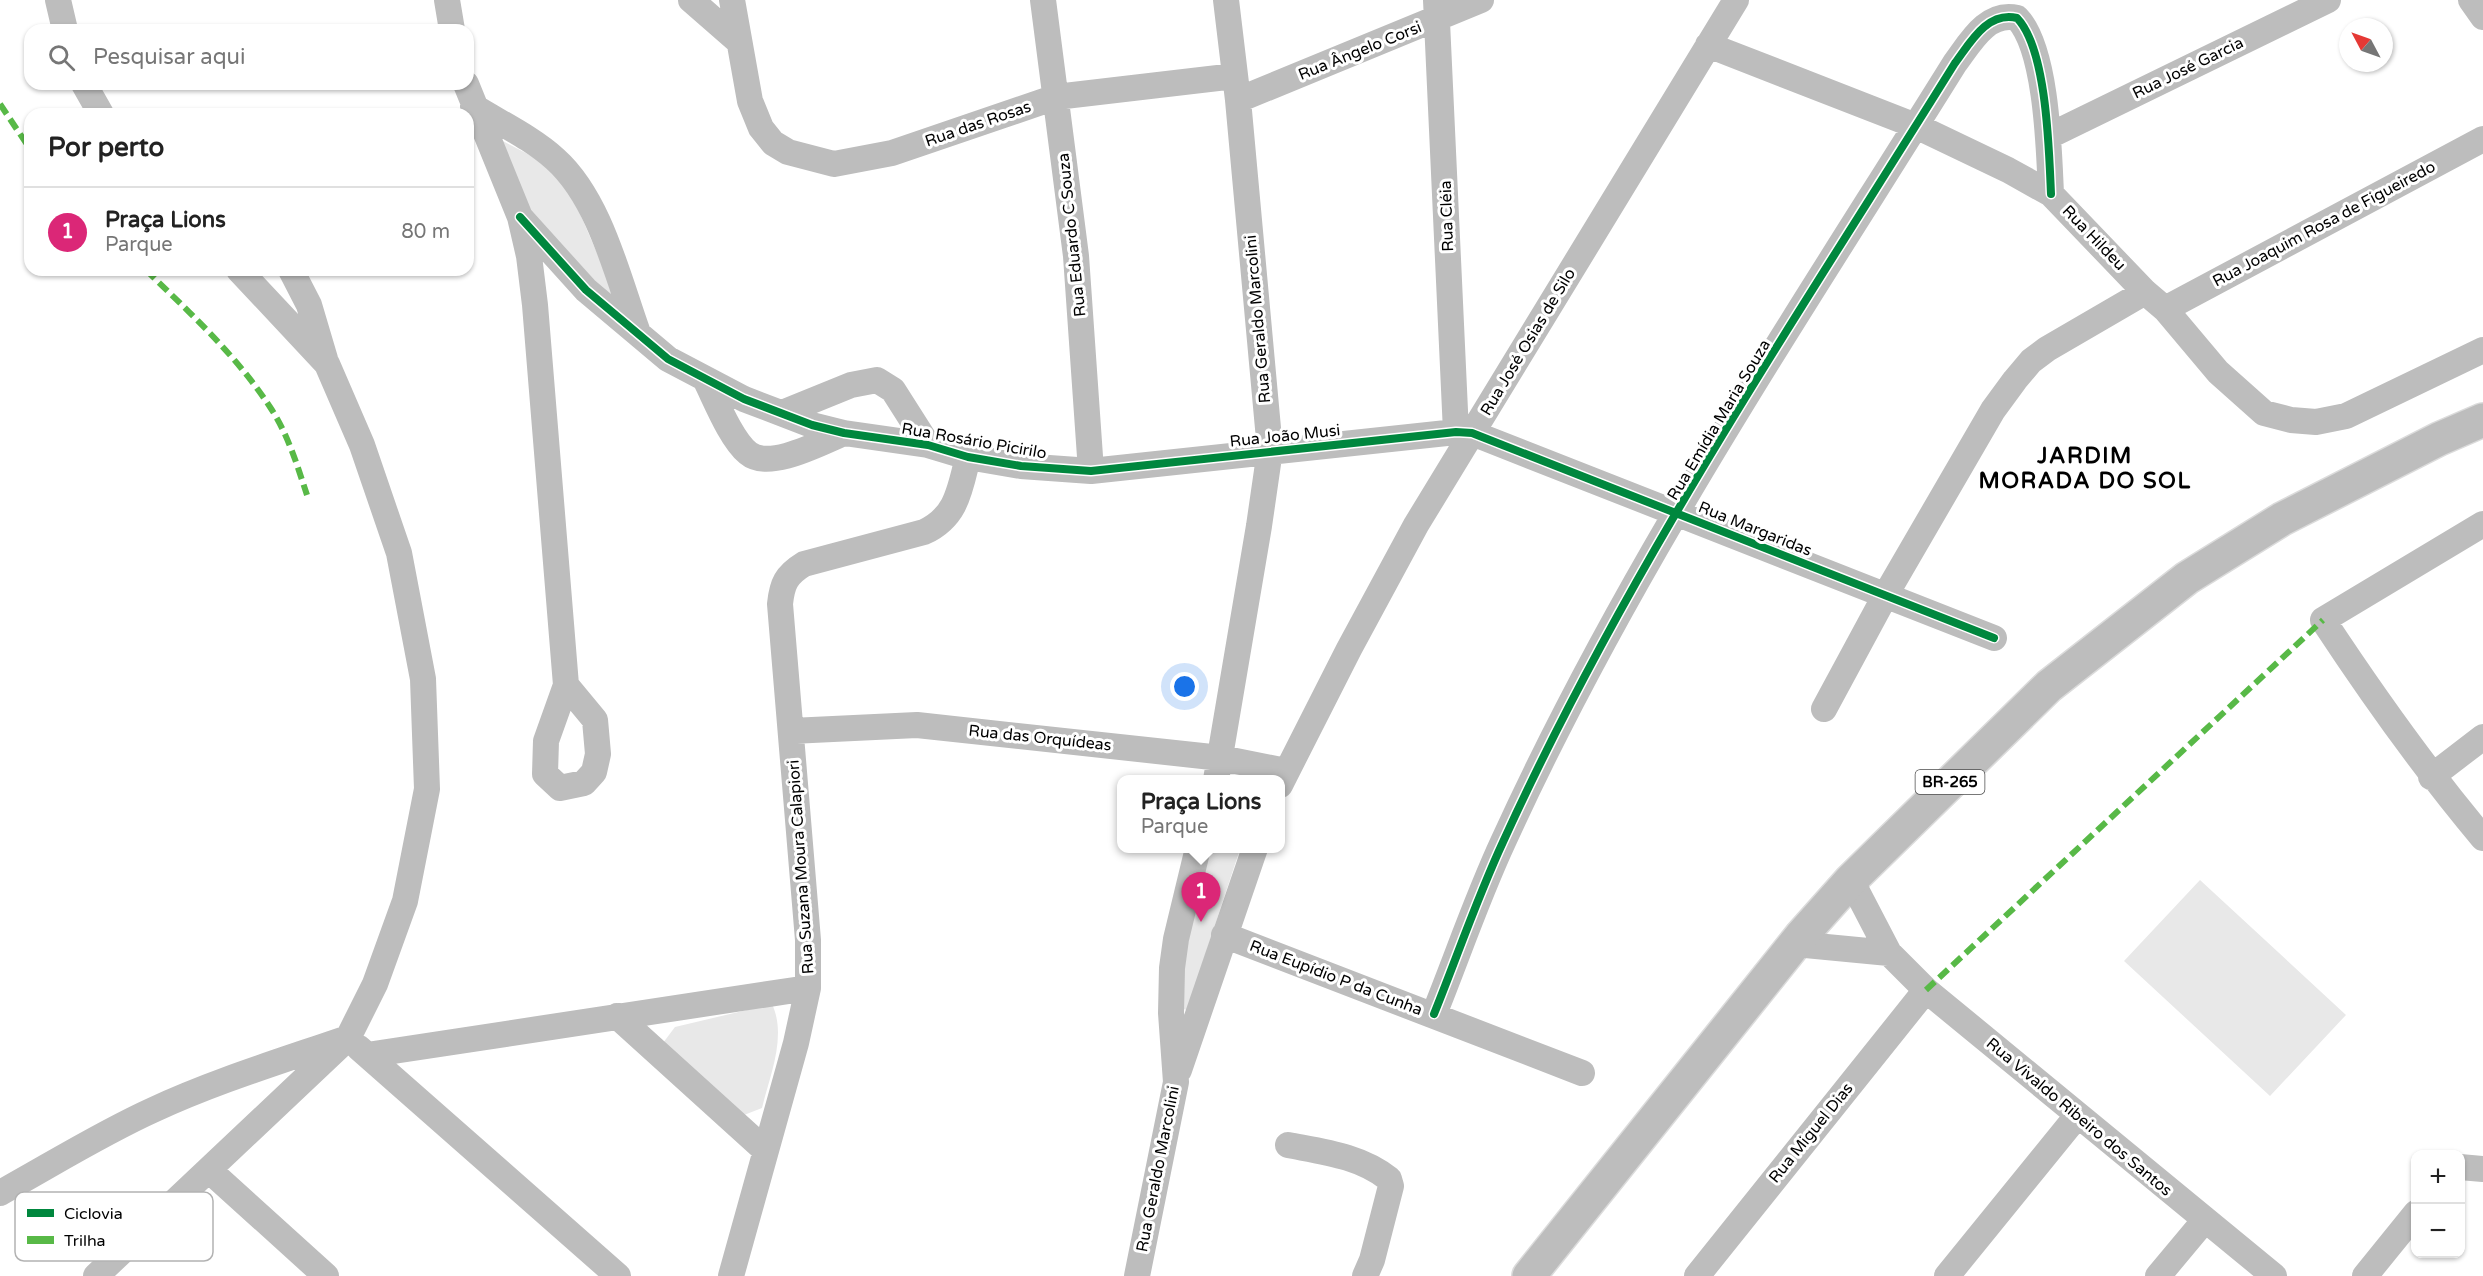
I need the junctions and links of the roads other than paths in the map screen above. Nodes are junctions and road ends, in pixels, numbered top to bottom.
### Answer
1 (58, 0) edge
2 (447, 0) edge
3 (692, 0) edge
4 (732, 0) edge
5 (1043, 0) edge
6 (1226, 0) edge
7 (1481, 0) edge
8 (1736, 0) edge
9 (2328, 0) edge
10 (2470, 0) edge
11 (1437, 9) edge
12 (2483, 17) edge
13 (64, 24) edge
14 (451, 24) edge
15 (738, 41) junction
16 (1708, 45) junction
17 (1237, 88) junction
18 (87, 90) edge
19 (470, 95) edge
20 (1056, 97) junction
21 (98, 108) edge
22 (1916, 126) junction
23 (2049, 136) junction
24 (2483, 139) edge
25 (2051, 194) junction
26 (520, 216) junction
27 (245, 276) edge
28 (294, 276) edge
29 (2145, 292) junction
30 (2165, 309) junction
31 (639, 337) junction
32 (2483, 350) edge
33 (327, 364) junction
34 (706, 381) junction
35 (782, 413) junction
36 (2483, 420) edge
37 (844, 433) junction
38 (1464, 433) junction
39 (928, 445) junction
40 (1270, 450) junction
41 (968, 457) junction
42 (1096, 471) junction
43 (1677, 513) junction
44 (2483, 524) edge
45 (1885, 596) junction
46 (1994, 638) dead end
47 (566, 685) dead end
48 (1824, 709) dead end
49 (791, 731) junction
50 (2483, 737) edge
51 (1218, 769) edge
52 (1261, 775) edge
53 (1285, 775) edge
54 (2432, 777) junction
55 (2483, 838) edge
56 (1197, 853) edge
57 (1254, 853) edge
58 (1851, 880) junction
59 (1224, 936) junction
60 (1795, 944) junction
61 (1889, 953) junction
62 (808, 988) junction
63 (1926, 990) junction
64 (1434, 1014) junction
65 (616, 1016) junction
66 (348, 1038) junction
67 (367, 1055) junction
68 (1582, 1073) dead end
69 (1176, 1082) junction
70 (2077, 1116) junction
71 (1288, 1145) dead end
72 (765, 1150) junction
73 (2465, 1167) edge
74 (2483, 1168) edge
75 (210, 1171) junction
76 (0, 1192) edge
77 (187, 1192) edge
78 (2411, 1219) edge
79 (2204, 1221) junction
80 (112, 1261) edge
81 (96, 1276) edge
82 (326, 1276) edge
83 (618, 1276) edge
84 (731, 1276) edge
85 (1137, 1276) edge
86 (1365, 1276) edge
87 (1529, 1276) edge
88 (1697, 1276) edge
89 (1947, 1276) edge
90 (2158, 1276) edge
91 (2274, 1276) edge
92 (2365, 1276) edge

1 - 13 street
2 - 14 street
3 - 15 street
4 - 15 street, Rua das Rosas
5 - 20 street, Rua Eduardo C Souza
6 - 17 street, Rua Geraldo Marcolini
7 - 11 street, Rua Ângelo Corsi
8 - 16 street, Rua José Osias de Silo
9 - 23 street, Rua José Garcia
10 - 12 street
11 - 17 street, Rua Ângelo Corsi
11 - 38 street, Rua Cléia
15 - 20 street, Rua das Rosas
16 - 22 street, Rua Hildeu
16 - 38 street, Rua José Osias de Silo
17 - 20 street, Rua das Rosas
17 - 40 street, Rua Geraldo Marcolini
18 - 21 street
19 - 26 street
19 - 31 street
20 - 42 street, Rua Eduardo C Souza
22 - 23 street, Rua Emídia Maria Souza
22 - 25 street, Rua Hildeu
22 - 43 street, Rua Emídia Maria Souza
23 - 25 street
24 - 30 street, Rua Joaquim Rosa de Figueiredo
25 - 29 street, Rua Hildeu
26 - 31 street, Rua Rosário Picirilo
26 - 47 street
27 - 33 street
28 - 33 street
29 - 30 street, Rua Hildeu
29 - 45 street
30 - 32 street, Rua Hildeu
31 - 34 street, Rua Rosário Picirilo
33 - 66 street
34 - 35 street, Rua Rosário Picirilo
34 - 37 street
35 - 37 street, Rua Rosário Picirilo
35 - 39 street
36 - 58 highway, BR-265
37 - 39 street, Rua Rosário Picirilo
38 - 40 street, Rua João Musi
38 - 43 street, Rua Margaridas
38 - 53 street, Rua José Osias de Silo
39 - 41 street, Rua Rosário Picirilo
40 - 42 street, Rua João Musi
40 - 51 street, Rua Geraldo Marcolini
41 - 42 street, Rua Rosário Picirilo
41 - 49 street, Rua Suzana Moura Calapiori
43 - 45 street, Rua Margaridas
43 - 64 street, Rua Emídia Maria Souza
44 - 54 street
45 - 46 street, Rua Margaridas
45 - 48 street
49 - 51 street, Rua das Orquídeas
49 - 62 street, Rua Suzana Moura Calapiori
50 - 54 street
51 - 52 street, Rua das Orquídeas
54 - 55 street
56 - 69 street, Rua Geraldo Marcolini
57 - 59 street
58 - 60 highway, BR-265
58 - 61 street, Rua Vivaldo Ribeiro dos Santos
59 - 64 street, Rua Eupídio P da Cunha
59 - 69 street
60 - 61 street
60 - 87 highway, BR-265
61 - 63 street, Rua Vivaldo Ribeiro dos Santos
62 - 65 street, Rua Suzana Moura Calapiori
62 - 72 street
63 - 70 street, Rua Vivaldo Ribeiro dos Santos
63 - 88 street, Rua Miguel Dias
64 - 68 street, Rua Eupídio P da Cunha
65 - 67 street, Rua Suzana Moura Calapiori
65 - 72 street
66 - 67 street
66 - 75 street
66 - 76 street
67 - 83 street
69 - 85 street, Rua Geraldo Marcolini
70 - 79 street, Rua Vivaldo Ribeiro dos Santos
70 - 89 street
71 - 86 street
72 - 84 street
73 - 74 street
75 - 77 street
75 - 82 street
78 - 92 street
79 - 90 street
79 - 91 street, Rua Vivaldo Ribeiro dos Santos
80 - 81 street

